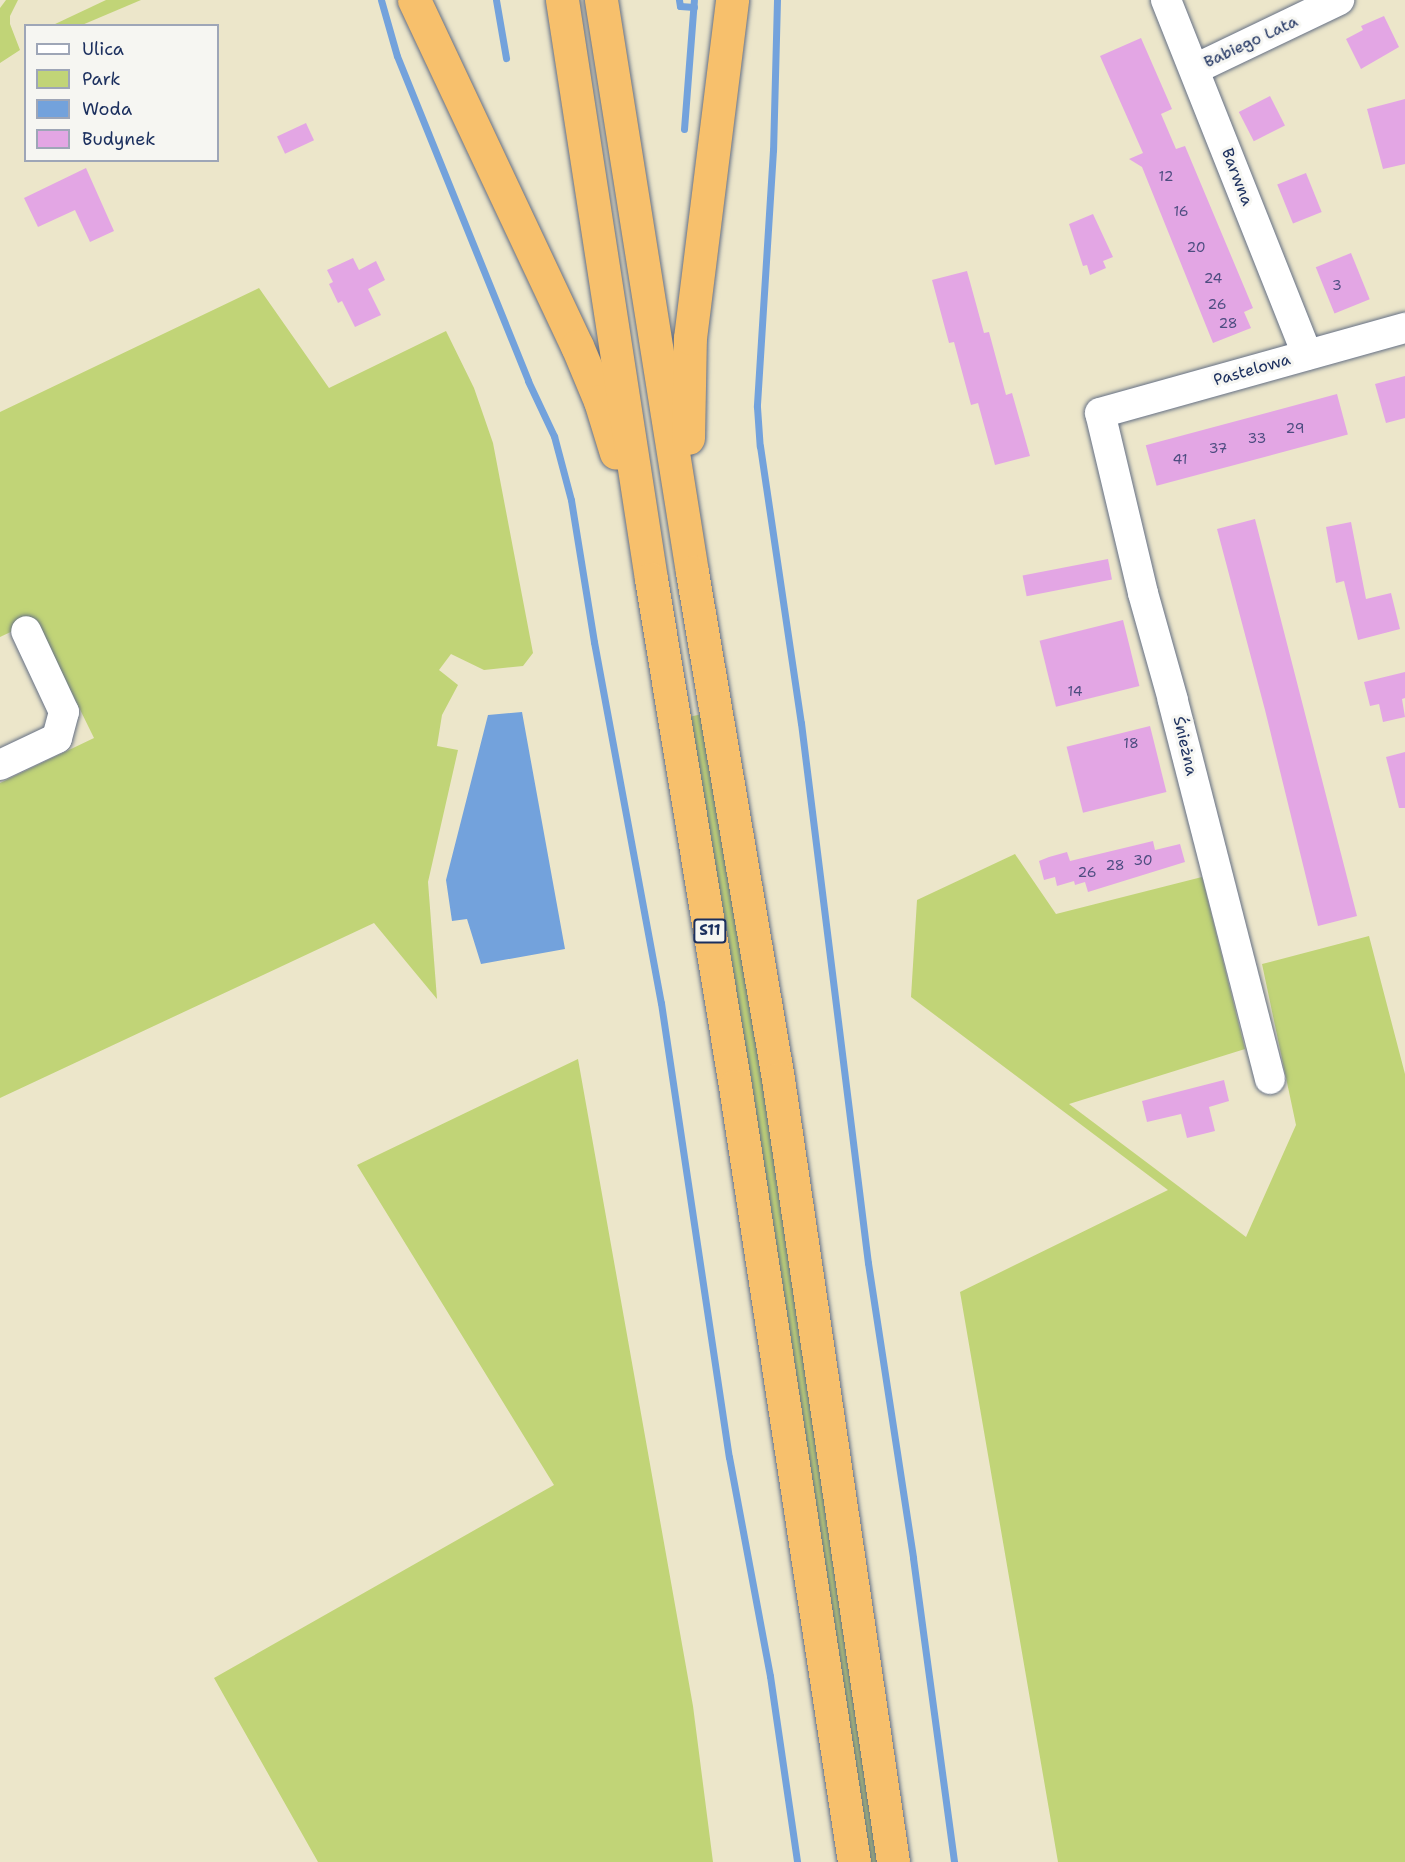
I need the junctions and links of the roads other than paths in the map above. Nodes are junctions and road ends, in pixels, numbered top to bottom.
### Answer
1 (414, 0) edge
2 (561, 0) edge
3 (601, 0) edge
4 (732, 0) edge
5 (1166, 0) edge
6 (1340, 0) edge
7 (1195, 69) junction
8 (1405, 328) edge
9 (1307, 354) junction
10 (1100, 413) joint
11 (692, 572) junction
12 (651, 579) junction
13 (26, 631) dead end
14 (0, 765) edge
15 (1270, 1079) dead end
16 (854, 1862) edge
17 (893, 1862) edge

1 - 12 highway
2 - 12 highway, S11
3 - 11 highway, S11
4 - 11 highway
5 - 7 street, Barwna
6 - 7 street, Babiego Lata
7 - 9 street, Barwna
8 - 9 street, Pastelowa
9 - 10 street, Pastelowa
10 - 15 street, Śnieżna
11 - 17 highway, S11
12 - 16 highway, S11
13 - 14 street

